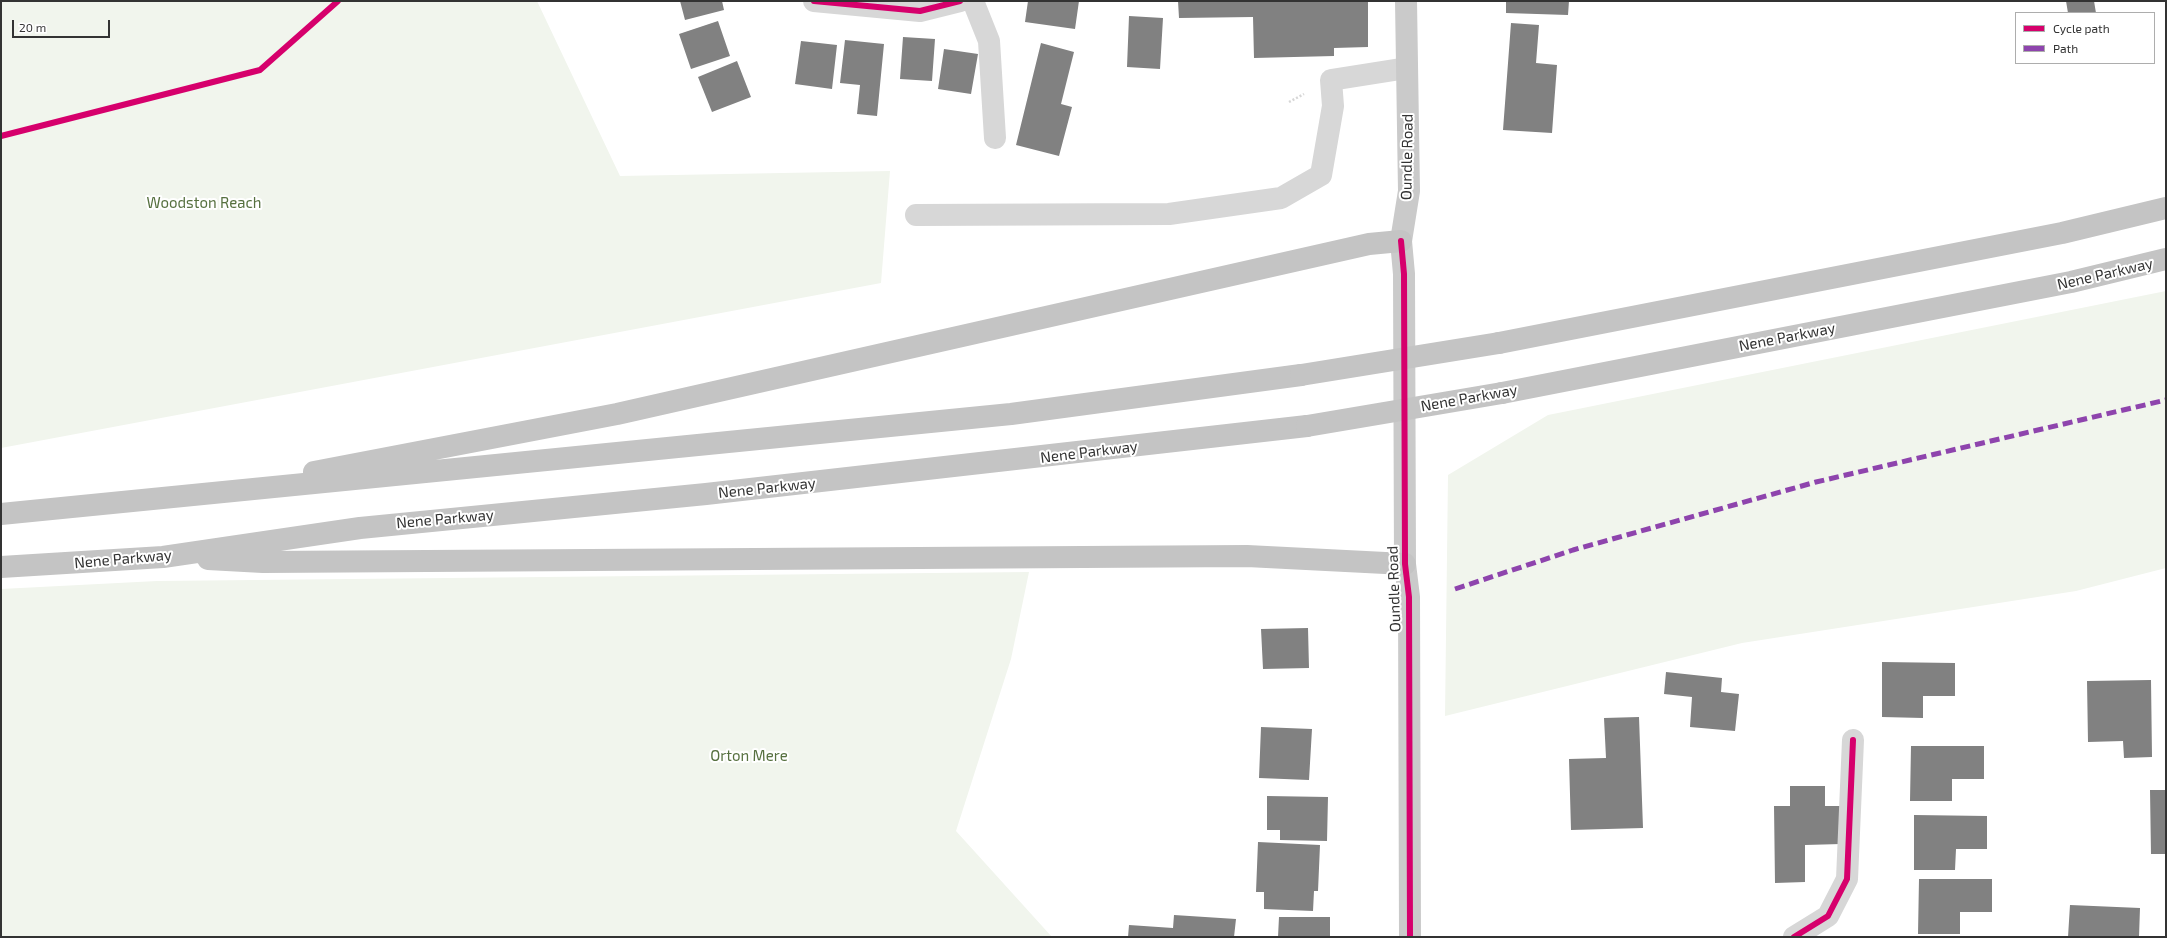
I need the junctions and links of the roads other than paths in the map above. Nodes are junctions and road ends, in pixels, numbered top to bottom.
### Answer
1 (814, 1) edge
2 (960, 1) edge
3 (972, 1) edge
4 (1406, 1) edge
5 (1407, 68) junction
6 (994, 138) dead end
7 (2166, 208) edge
8 (916, 215) dead end
9 (1401, 241) junction
10 (2166, 259) edge
11 (173, 499) junction
12 (1, 514) edge
13 (163, 556) junction
14 (1405, 564) junction
15 (1, 568) edge
16 (1853, 740) dead end
17 (1410, 937) edge
18 (1794, 937) edge

1 - 2 street
3 - 6 street
4 - 5 main road, Oundle Road
5 - 8 street
5 - 9 main road, Oundle Road
7 - 11 highway, bridge
9 - 11 highway
9 - 14 main road, Oundle Road
10 - 13 highway, Nene Parkway, bridge
11 - 12 highway
13 - 14 highway
13 - 15 highway, Nene Parkway
14 - 17 main road, Oundle Road
16 - 18 street

